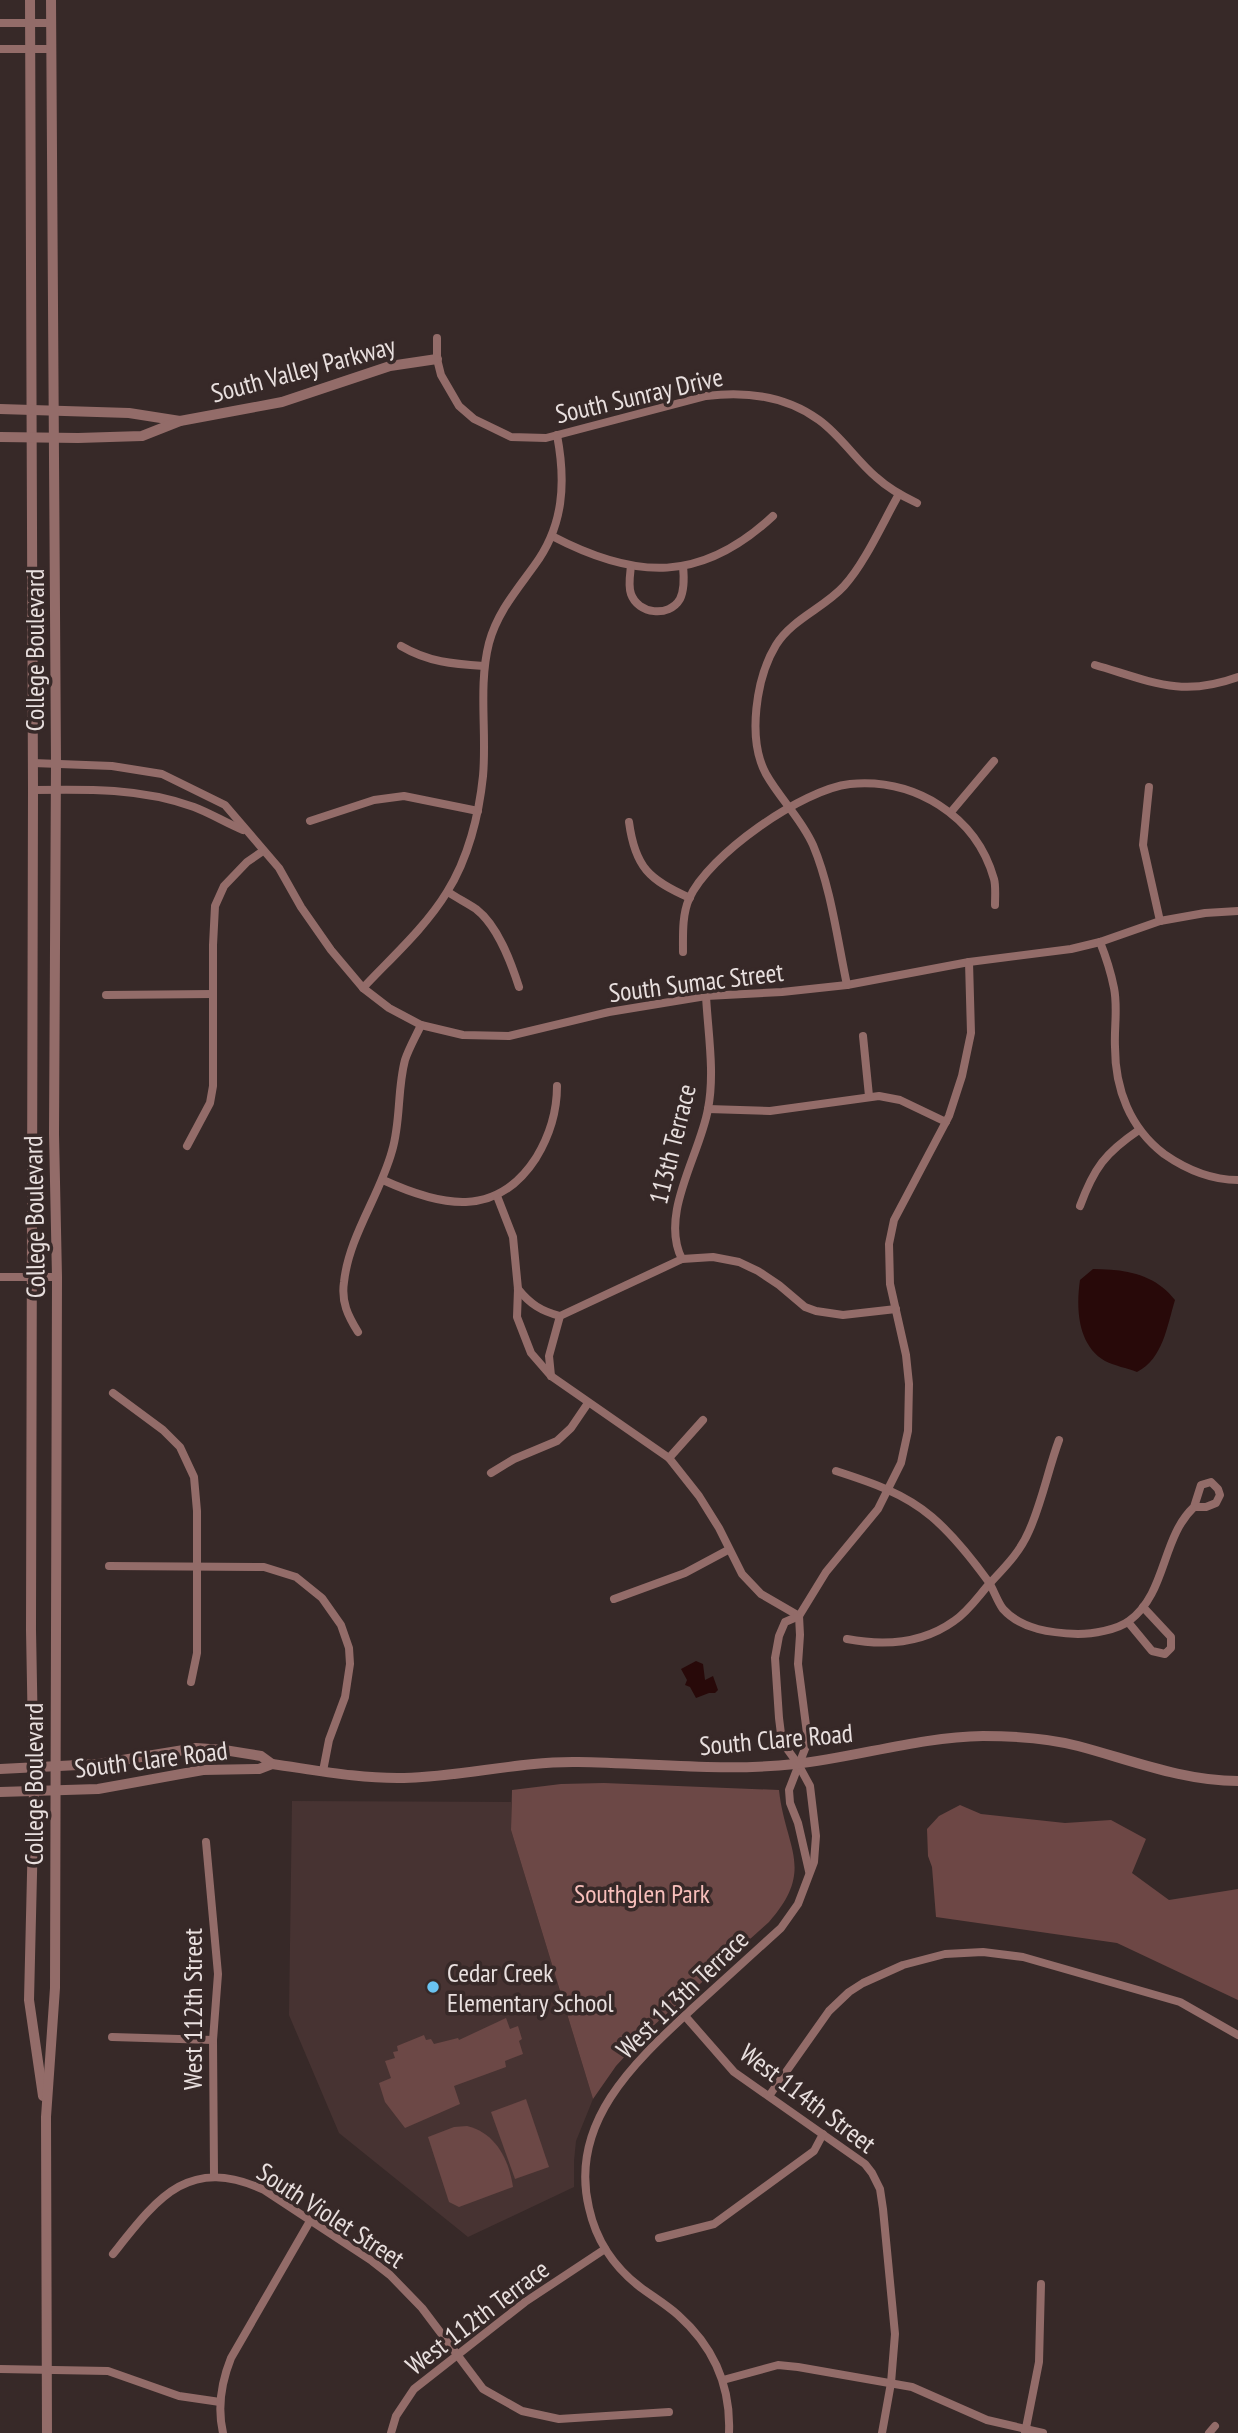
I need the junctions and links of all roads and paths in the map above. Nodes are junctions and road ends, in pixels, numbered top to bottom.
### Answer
1 (30, 0) edge
2 (51, 0) edge
3 (0, 23) edge
4 (30, 23) junction
5 (51, 23) junction
6 (0, 49) edge
7 (51, 49) junction
8 (30, 50) junction
9 (437, 338) dead end
10 (437, 359) junction
11 (0, 409) edge
12 (32, 409) junction
13 (54, 409) junction
14 (180, 421) junction
15 (557, 435) junction
16 (0, 437) edge
17 (32, 437) junction
18 (54, 437) junction
19 (899, 494) junction
20 (916, 503) dead end
21 (773, 516) dead end
22 (552, 536) junction
23 (631, 566) junction
24 (683, 566) junction
25 (401, 646) dead end
26 (1095, 665) dead end
27 (484, 666) junction
28 (1238, 677) edge
29 (994, 761) dead end
30 (33, 763) junction
31 (56, 763) junction
32 (1149, 787) dead end
33 (33, 790) junction
34 (55, 790) junction
35 (790, 807) junction
36 (478, 811) junction
37 (951, 812) junction
38 (310, 821) dead end
39 (629, 822) dead end
40 (246, 831) junction
41 (263, 851) junction
42 (448, 892) junction
43 (690, 898) junction
44 (995, 905) dead end
45 (1238, 911) edge
46 (1160, 921) junction
47 (1100, 942) junction
48 (683, 952) dead end
49 (969, 962) junction
50 (847, 985) junction
51 (519, 987) dead end
52 (363, 988) junction
53 (213, 994) junction
54 (106, 995) dead end
55 (706, 996) junction
56 (421, 1025) junction
57 (863, 1036) dead end
58 (557, 1086) dead end
59 (869, 1096) junction
60 (708, 1109) junction
61 (946, 1122) junction
62 (1139, 1130) junction
63 (187, 1146) dead end
64 (383, 1180) junction
65 (1238, 1180) edge
66 (497, 1196) junction
67 (1080, 1206) dead end
68 (682, 1259) junction
69 (0, 1277) edge
70 (32, 1277) junction
71 (57, 1277) junction
72 (518, 1289) junction
73 (895, 1309) junction
74 (560, 1316) junction
75 (358, 1332) dead end
76 (551, 1376) junction
77 (113, 1392) dead end
78 (588, 1403) junction
79 (703, 1420) dead end
80 (1059, 1440) dead end
81 (669, 1458) junction
82 (836, 1471) dead end
83 (491, 1473) dead end
84 (888, 1489) junction
85 (1194, 1507) dead end
86 (728, 1550) junction
87 (109, 1566) dead end
88 (197, 1566) junction
89 (990, 1583) junction
90 (614, 1599) dead end
91 (1143, 1607) junction
92 (799, 1616) junction
93 (1128, 1622) junction
94 (846, 1639) dead end
95 (191, 1682) dead end
96 (272, 1764) junction
97 (798, 1764) junction
98 (54, 1765) junction
99 (33, 1767) junction
100 (0, 1769) edge
101 (323, 1771) junction
102 (1238, 1781) edge
103 (34, 1791) junction
104 (54, 1791) junction
105 (0, 1792) edge
106 (206, 1842) dead end
107 (809, 1871) junction
108 (685, 2016) junction
109 (1238, 2035) edge
110 (112, 2037) dead end
111 (213, 2040) junction
112 (769, 2096) junction
113 (46, 2117) junction
114 (823, 2134) junction
115 (214, 2176) junction
116 (310, 2221) junction
117 (659, 2238) dead end
118 (605, 2249) junction
119 (113, 2254) dead end
120 (1041, 2284) dead end
121 (456, 2355) junction
122 (0, 2368) edge
123 (48, 2369) junction
124 (723, 2380) junction
125 (891, 2383) junction
126 (220, 2402) junction
127 (669, 2412) dead end
128 (1026, 2431) edge
129 (47, 2433) edge
130 (223, 2433) edge
131 (391, 2433) edge
132 (729, 2433) edge
133 (882, 2433) edge
134 (1044, 2433) edge

1 - 4 street, College Boulevard
2 - 5 street, College Boulevard
3 - 4 street
4 - 5 street
4 - 8 street, College Boulevard
5 - 7 street, College Boulevard
6 - 8 street
7 - 8 street
7 - 13 street, College Boulevard
8 - 12 street, College Boulevard
9 - 10 street, South Sunray Drive
10 - 14 street, South Valley Parkway
10 - 15 street, South Sunray Drive
11 - 12 street, South Valley Parkway
12 - 13 street, South Valley Parkway
12 - 17 street, College Boulevard
13 - 14 street, South Valley Parkway
13 - 18 street, College Boulevard
14 - 18 street, South Valley Parkway
15 - 19 street, South Sunray Drive
15 - 22 street
16 - 17 street, South Valley Parkway
17 - 18 street, South Valley Parkway
17 - 30 street, College Boulevard
18 - 31 street, College Boulevard
19 - 20 street, South Sunray Drive
19 - 35 street
21 - 24 street
22 - 23 street
22 - 27 street
23 - 24 street
23 - 24 street
25 - 27 street
26 - 28 street
27 - 36 street
29 - 37 street
30 - 31 street, South Sumac Street
30 - 33 street, College Boulevard
31 - 34 street, College Boulevard
31 - 40 street, South Sumac Street
32 - 46 street
33 - 34 street, South Sumac Street
33 - 70 street, College Boulevard
34 - 40 street, South Sumac Street
34 - 71 street, College Boulevard
35 - 37 street
35 - 43 street
35 - 50 street
36 - 38 street
36 - 42 street
37 - 44 street
39 - 43 street
40 - 41 street, South Sumac Street
41 - 52 street, South Sumac Street
41 - 53 street
42 - 51 street
42 - 52 street
43 - 48 street
45 - 46 street, South Sumac Street
46 - 47 street, South Sumac Street
47 - 49 street, South Sumac Street
47 - 62 street
49 - 50 street, South Sumac Street
49 - 61 street
50 - 55 street, South Sumac Street
52 - 56 street, South Sumac Street
53 - 54 street
53 - 63 street
55 - 56 street, South Sumac Street
55 - 60 street, 113th Terrace
56 - 64 street
57 - 59 street
58 - 66 street
59 - 60 street
59 - 61 street
60 - 68 street, 113th Terrace
61 - 73 street
62 - 65 street
62 - 67 street
64 - 66 street
64 - 75 street
66 - 72 street
68 - 73 street
68 - 74 street
69 - 70 street
70 - 71 street
70 - 99 street, College Boulevard
71 - 98 street, College Boulevard
72 - 74 street
72 - 76 street
73 - 84 street
74 - 76 street
76 - 78 street
77 - 88 street
78 - 81 street
78 - 83 street
79 - 81 street
80 - 89 street
81 - 86 street
82 - 84 street
84 - 89 street
84 - 92 street
85 - 91 street
86 - 90 street
86 - 92 street
87 - 88 street
88 - 95 street
88 - 101 street
89 - 93 street
89 - 94 street
91 - 93 street
91 - 93 street
92 - 97 street
92 - 97 street
96 - 98 street, South Clare Road
96 - 101 street, South Clare Road
96 - 104 street, South Clare Road
97 - 101 street, South Clare Road
97 - 102 street, South Clare Road
97 - 107 street
97 - 107 street, West 113th Terrace
98 - 99 street, South Clare Road
98 - 104 street, College Boulevard
99 - 100 street, South Clare Road
99 - 103 street, College Boulevard
103 - 104 street, South Clare Road
103 - 105 street, South Clare Road
103 - 113 street, College Boulevard
104 - 113 street, College Boulevard
106 - 111 street, West 112th Street
107 - 108 street, West 113th Terrace
108 - 112 street, West 114th Street
108 - 118 street, West 113th Terrace
109 - 112 street
110 - 111 street
111 - 115 street, West 112th Street
112 - 114 street, West 114th Street
113 - 123 street, College Boulevard
114 - 117 street
114 - 125 street, West 114th Street
115 - 116 street, South Violet Street
115 - 119 street, South Violet Street
116 - 121 street, South Violet Street
116 - 126 street
118 - 121 street, West 112th Terrace
118 - 124 street, West 113th Terrace
120 - 128 street
121 - 127 street, South Violet Street
121 - 131 street, West 112th Terrace
122 - 123 street
123 - 126 street
123 - 129 street, College Boulevard
124 - 125 street
124 - 132 street, West 113th Terrace
125 - 128 street
125 - 133 street, West 114th Street
126 - 130 street
128 - 134 street

